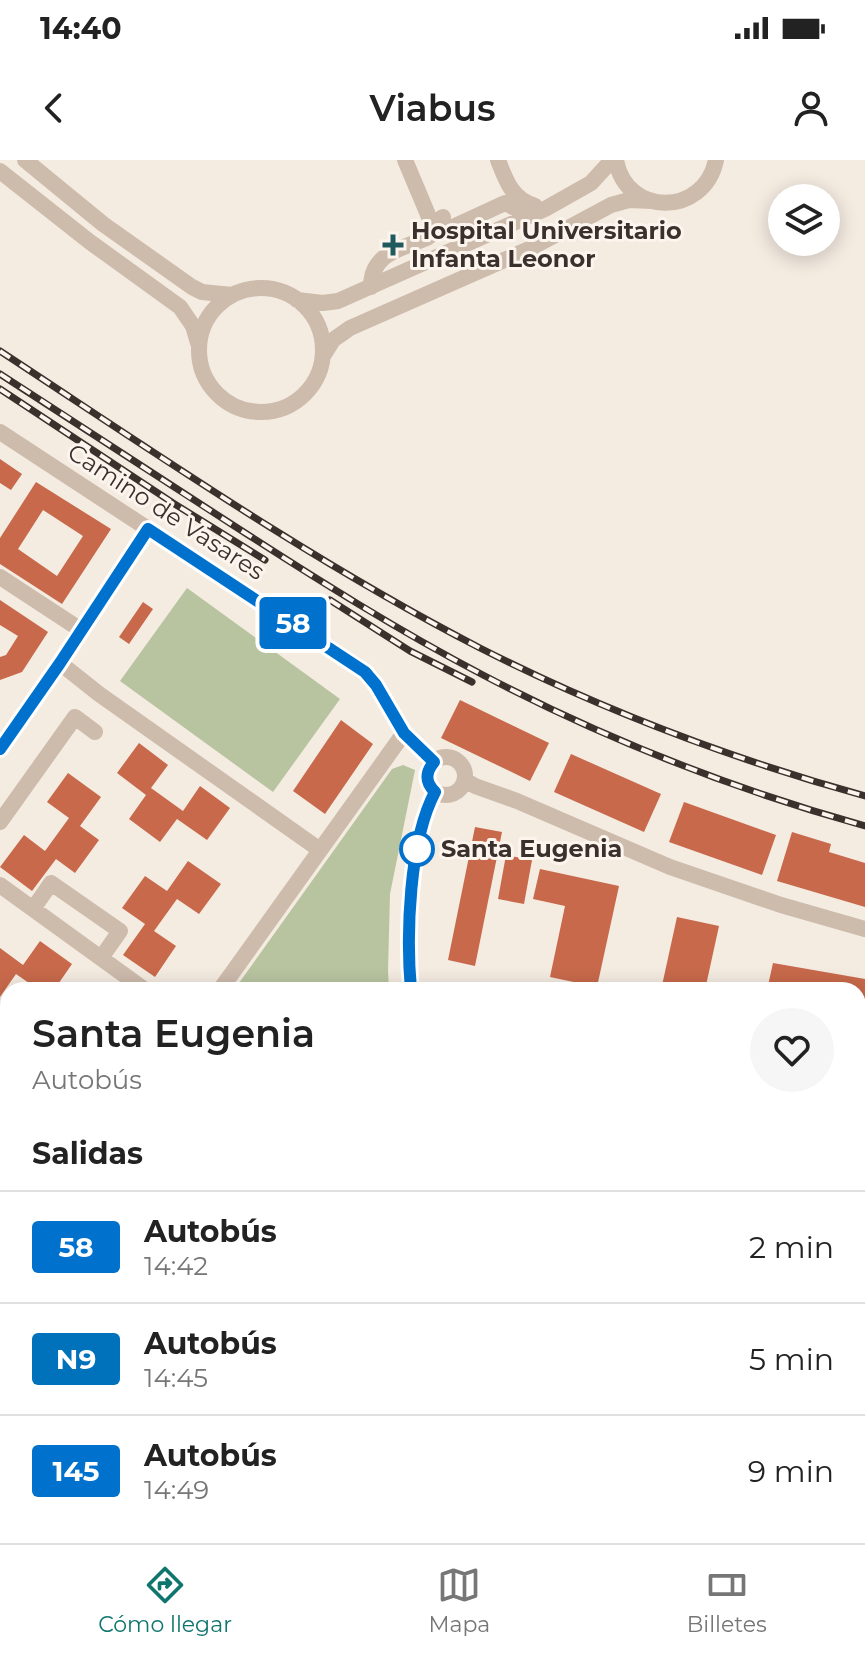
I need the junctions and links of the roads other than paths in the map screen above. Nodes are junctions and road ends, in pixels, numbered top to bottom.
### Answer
1 (25, 160) edge
2 (405, 160) edge
3 (498, 160) edge
4 (614, 160) edge
5 (716, 160) edge
6 (0, 171) edge
7 (652, 201) junction
8 (537, 213) junction
9 (439, 223) junction
10 (371, 287) junction
11 (232, 295) junction
12 (297, 300) junction
13 (199, 345) junction
14 (322, 357) junction
15 (0, 432) edge
16 (148, 529) junction
17 (0, 577) edge
18 (81, 630) junction
19 (60, 663) junction
20 (5, 731) edge
21 (95, 732) dead end
22 (404, 733) junction
23 (0, 749) edge
24 (434, 762) junction
25 (465, 780) junction
26 (435, 792) junction
27 (0, 822) edge
28 (320, 850) junction
29 (0, 885) edge
30 (33, 909) junction
31 (865, 929) edge
32 (101, 958) junction
33 (134, 982) edge
34 (226, 982) edge
35 (411, 982) edge

1 - 11 street
2 - 9 street
3 - 8 street
4 - 7 street
4 - 8 street
5 - 7 street
6 - 13 street
7 - 14 street
8 - 9 street
8 - 10 street
9 - 10 street
10 - 12 street
11 - 12 street
11 - 13 street
12 - 14 street
13 - 14 street
15 - 16 street, Camino de Vasares
16 - 18 street
16 - 22 street, Camino de Vasares
17 - 18 street
18 - 19 street
19 - 20 street
19 - 28 street
20 - 23 street
21 - 27 street
22 - 24 street, Camino de Vasares
22 - 28 street
24 - 25 street
24 - 26 street
25 - 26 street
25 - 31 street
26 - 35 street
28 - 34 street
29 - 30 street
30 - 32 street
30 - 32 street
32 - 33 street

